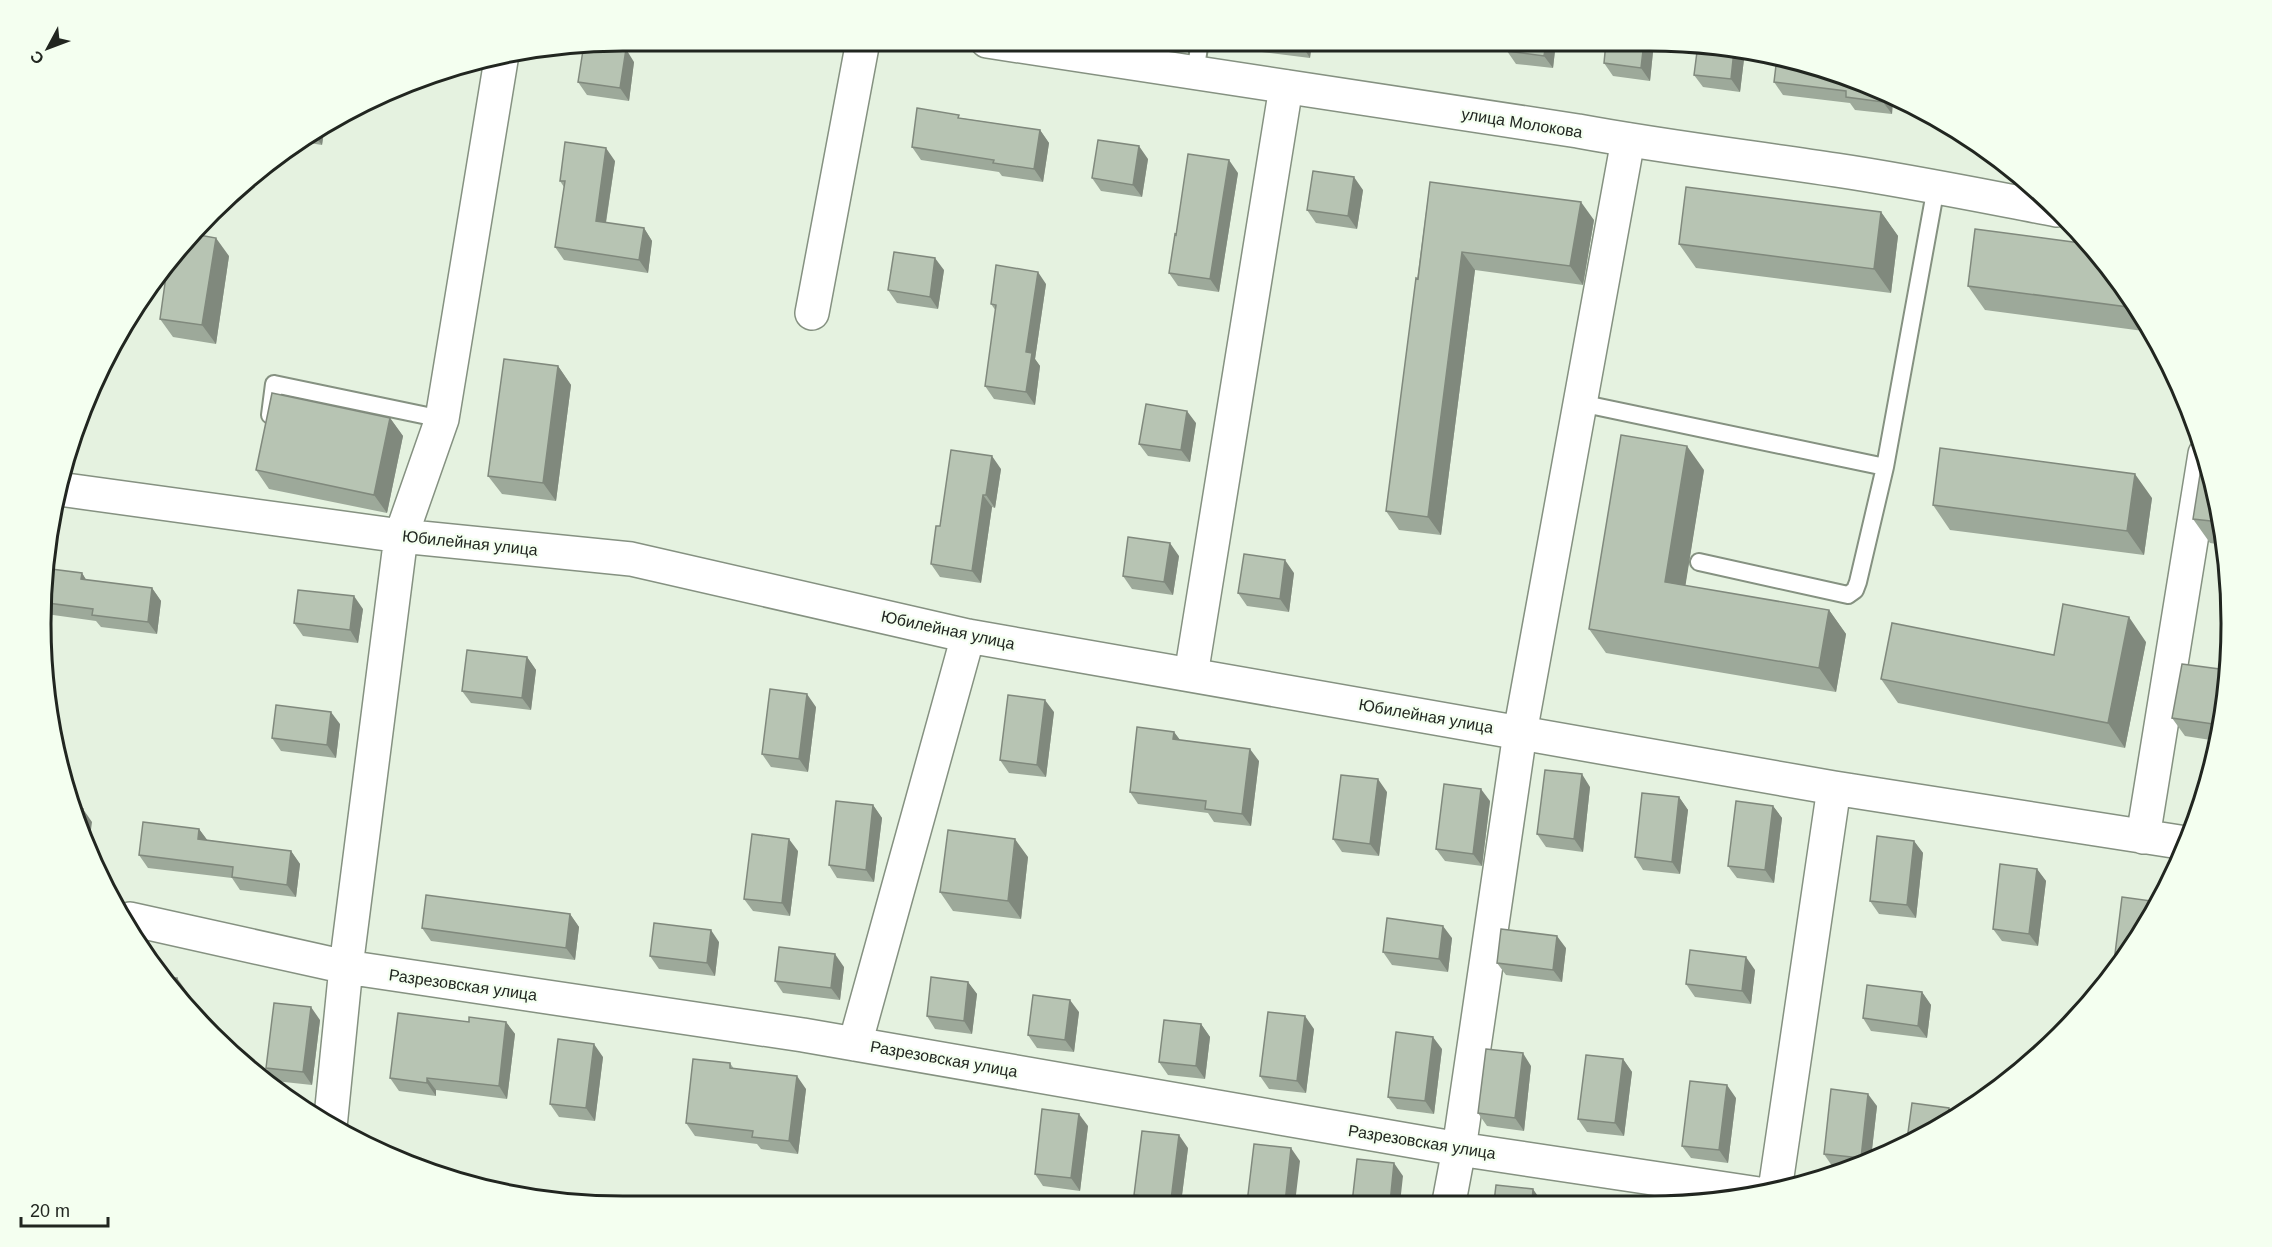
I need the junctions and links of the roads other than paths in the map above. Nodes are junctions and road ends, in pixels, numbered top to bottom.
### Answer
1 (861, 51) edge
2 (1052, 51) edge
3 (1198, 51) edge
4 (500, 65) edge
5 (1195, 73) junction
6 (1286, 87) junction
7 (1628, 140) junction
8 (1936, 187) junction
9 (2041, 207) edge
10 (812, 313) dead end
11 (1580, 403) junction
12 (442, 419) junction
13 (268, 427) edge
14 (1885, 467) junction
15 (2201, 477) edge
16 (67, 490) edge
17 (401, 536) junction
18 (1699, 562) dead end
19 (968, 636) junction
20 (1191, 675) junction
21 (1520, 733) junction
22 (1834, 788) junction
23 (2144, 837) junction
24 (2177, 842) edge
25 (134, 920) edge
26 (346, 967) junction
27 (855, 1044) junction
28 (331, 1116) edge
29 (1459, 1149) junction
30 (1776, 1181) edge
31 (1731, 1190) edge
32 (1450, 1196) edge

1 - 10 street
2 - 5 street, улица Молокова
3 - 5 lane
4 - 12 street
5 - 6 street, улица Молокова
6 - 7 street, улица Молокова
6 - 20 street
7 - 8 street, улица Молокова
7 - 11 street
8 - 9 street, улица Молокова
8 - 14 lane
11 - 14 lane
11 - 21 street
12 - 13 lane
12 - 17 street
14 - 18 lane
15 - 23 street
16 - 17 street, Юбилейная улица
17 - 19 street, Юбилейная улица
17 - 26 street
19 - 20 street, Юбилейная улица
19 - 27 street
20 - 21 street, Юбилейная улица
21 - 22 street, Юбилейная улица
21 - 29 street
22 - 23 street, Юбилейная улица
22 - 30 street
23 - 24 street, Юбилейная улица
25 - 26 street, Разрезовская улица
26 - 27 street, Разрезовская улица
26 - 28 street
27 - 29 street, Разрезовская улица
29 - 31 street, Разрезовская улица
29 - 32 street

